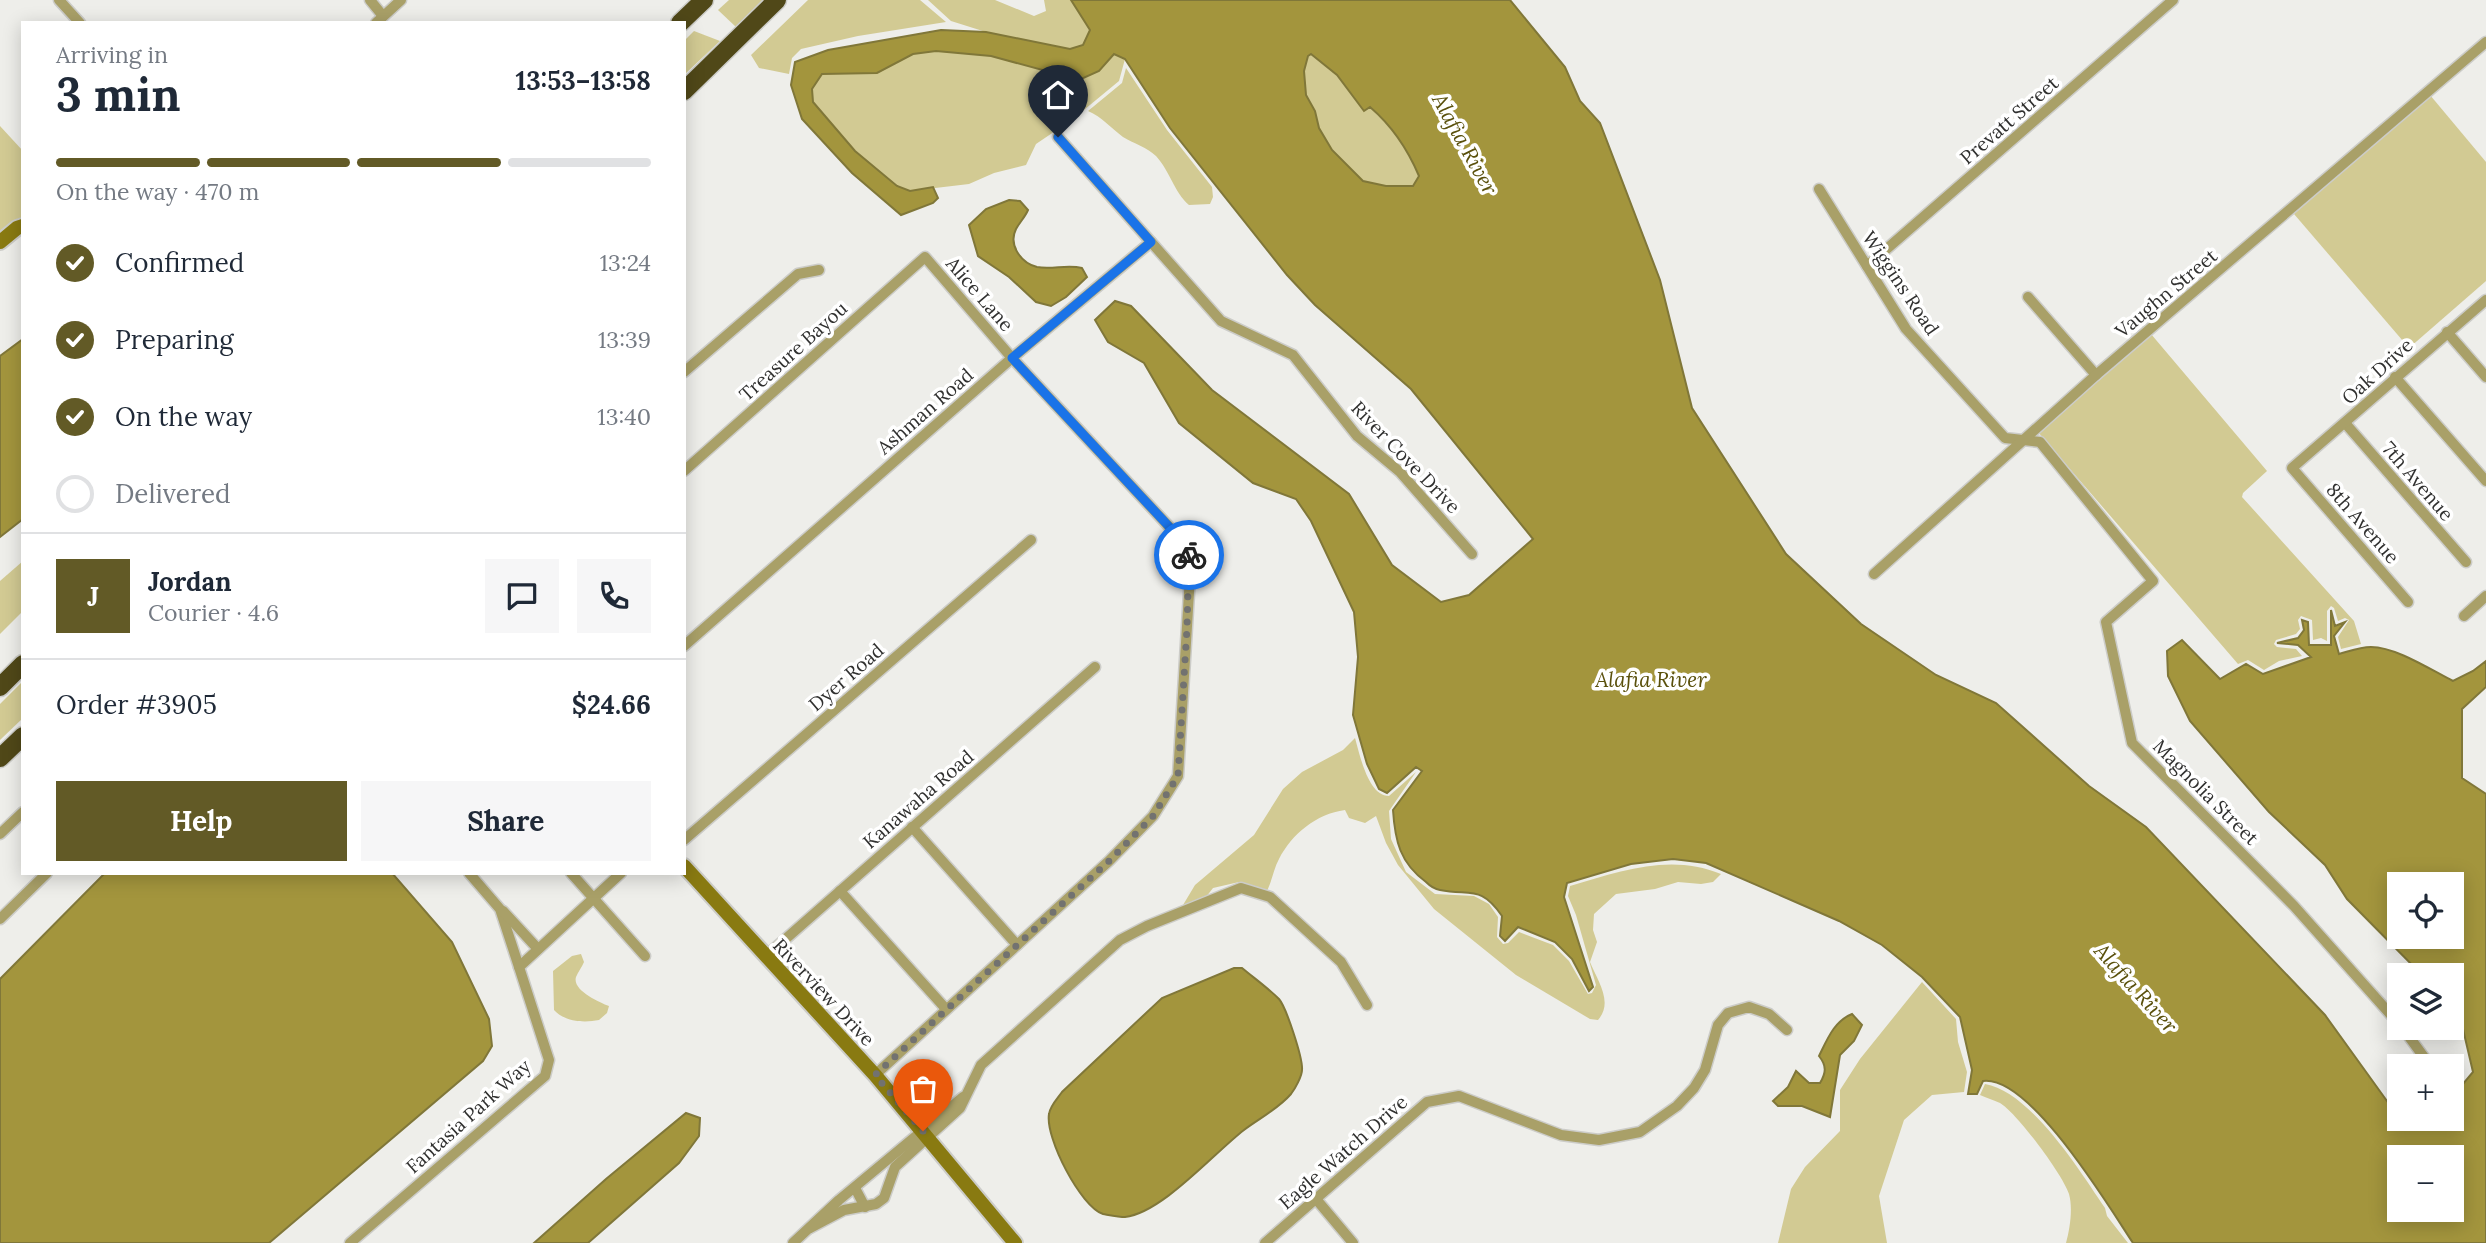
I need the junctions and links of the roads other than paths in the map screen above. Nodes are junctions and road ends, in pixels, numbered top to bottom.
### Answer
1 (58, 0) edge
2 (370, 0) edge
3 (401, 0) edge
4 (704, 0) edge
5 (777, 0) edge
6 (2173, 0) edge
7 (380, 20) edge
8 (78, 21) edge
9 (681, 21) edge
10 (2486, 43) edge
11 (686, 88) edge
12 (1058, 137) dead end
13 (1819, 189) dead end
14 (21, 227) edge
15 (0, 242) edge
16 (1151, 242) junction
17 (925, 257) joint
18 (1867, 266) junction
19 (819, 270) dead end
20 (2028, 298) dead end
21 (2486, 300) edge
22 (2447, 332) junction
23 (1012, 358) junction
24 (686, 370) edge
25 (2096, 375) junction
26 (2395, 377) junction
27 (2486, 377) edge
28 (2344, 423) junction
29 (2024, 439) junction
30 (2292, 468) joint
31 (686, 469) edge
32 (2486, 481) edge
33 (1031, 540) dead end
34 (1472, 554) dead end
35 (2466, 562) dead end
36 (1874, 574) dead end
37 (2486, 596) edge
38 (2408, 601) dead end
39 (2464, 616) dead end
40 (686, 644) edge
41 (21, 666) edge
42 (1095, 667) dead end
43 (0, 687) edge
44 (21, 738) edge
45 (0, 758) edge
46 (21, 814) edge
47 (912, 827) junction
48 (0, 834) edge
49 (686, 838) edge
50 (686, 868) edge
51 (45, 875) edge
52 (470, 875) edge
53 (573, 875) edge
54 (619, 875) edge
55 (840, 891) junction
56 (593, 897) junction
57 (500, 909) junction
58 (0, 919) edge
59 (1017, 945) junction
60 (538, 949) junction
61 (645, 956) dead end
62 (765, 957) junction
63 (519, 967) junction
64 (1367, 1005) dead end
65 (946, 1009) junction
66 (2387, 1010) edge
67 (1787, 1030) dead end
68 (875, 1075) junction
69 (926, 1134) junction
70 (855, 1188) junction
71 (1316, 1199) junction
72 (865, 1207) junction
73 (810, 1228) junction
74 (350, 1243) edge
75 (793, 1243) edge
76 (1015, 1243) edge
77 (1265, 1243) edge
78 (1353, 1243) edge

1 - 8 street
2 - 7 street
3 - 7 street
4 - 9 highway
5 - 11 highway
6 - 18 street, Prevatt Street
10 - 25 street, Vaughn Street
12 - 16 street
13 - 18 street, Wiggins Road
14 - 15 street
16 - 23 street, Ashman Road
16 - 34 street, River Cove Drive
17 - 23 street, Alice Lane
17 - 31 street, Treasure Bayou
18 - 29 street, Wiggins Road
19 - 24 street
20 - 25 street
21 - 22 street, Oak Drive
22 - 26 street, Oak Drive
22 - 27 street
23 - 40 street, Ashman Road
23 - 59 street, Alice Lane
25 - 29 street, Vaughn Street
26 - 28 street, Oak Drive
26 - 32 street
28 - 30 street, Oak Drive
28 - 35 street, 7th Avenue
29 - 36 street, Vaughn Street
29 - 66 street, Magnolia Street
30 - 38 street, 8th Avenue
33 - 49 street, Dyer Road
37 - 39 street
41 - 43 highway
42 - 47 street, Kanawaha Road
44 - 45 highway
46 - 48 street
47 - 55 street, Kanawaha Road
47 - 59 street
50 - 62 street, Riverview Drive
51 - 58 street
52 - 57 street
53 - 56 street
54 - 56 street
55 - 62 street, Kanawaha Road
55 - 65 street
56 - 60 street
56 - 61 street
57 - 60 street
57 - 63 street, Fantasia Park Way
59 - 65 street, Alice Lane
60 - 63 street
62 - 68 street, Riverview Drive
63 - 74 street, Fantasia Park Way
64 - 69 street
65 - 68 street, Alice Lane
67 - 71 street, Eagle Watch Drive
68 - 69 street, Riverview Drive
69 - 70 street
69 - 72 street
69 - 76 street, Riverview Drive
70 - 72 street
70 - 73 street
71 - 77 street, Eagle Watch Drive
71 - 78 street
72 - 73 street
73 - 75 street

